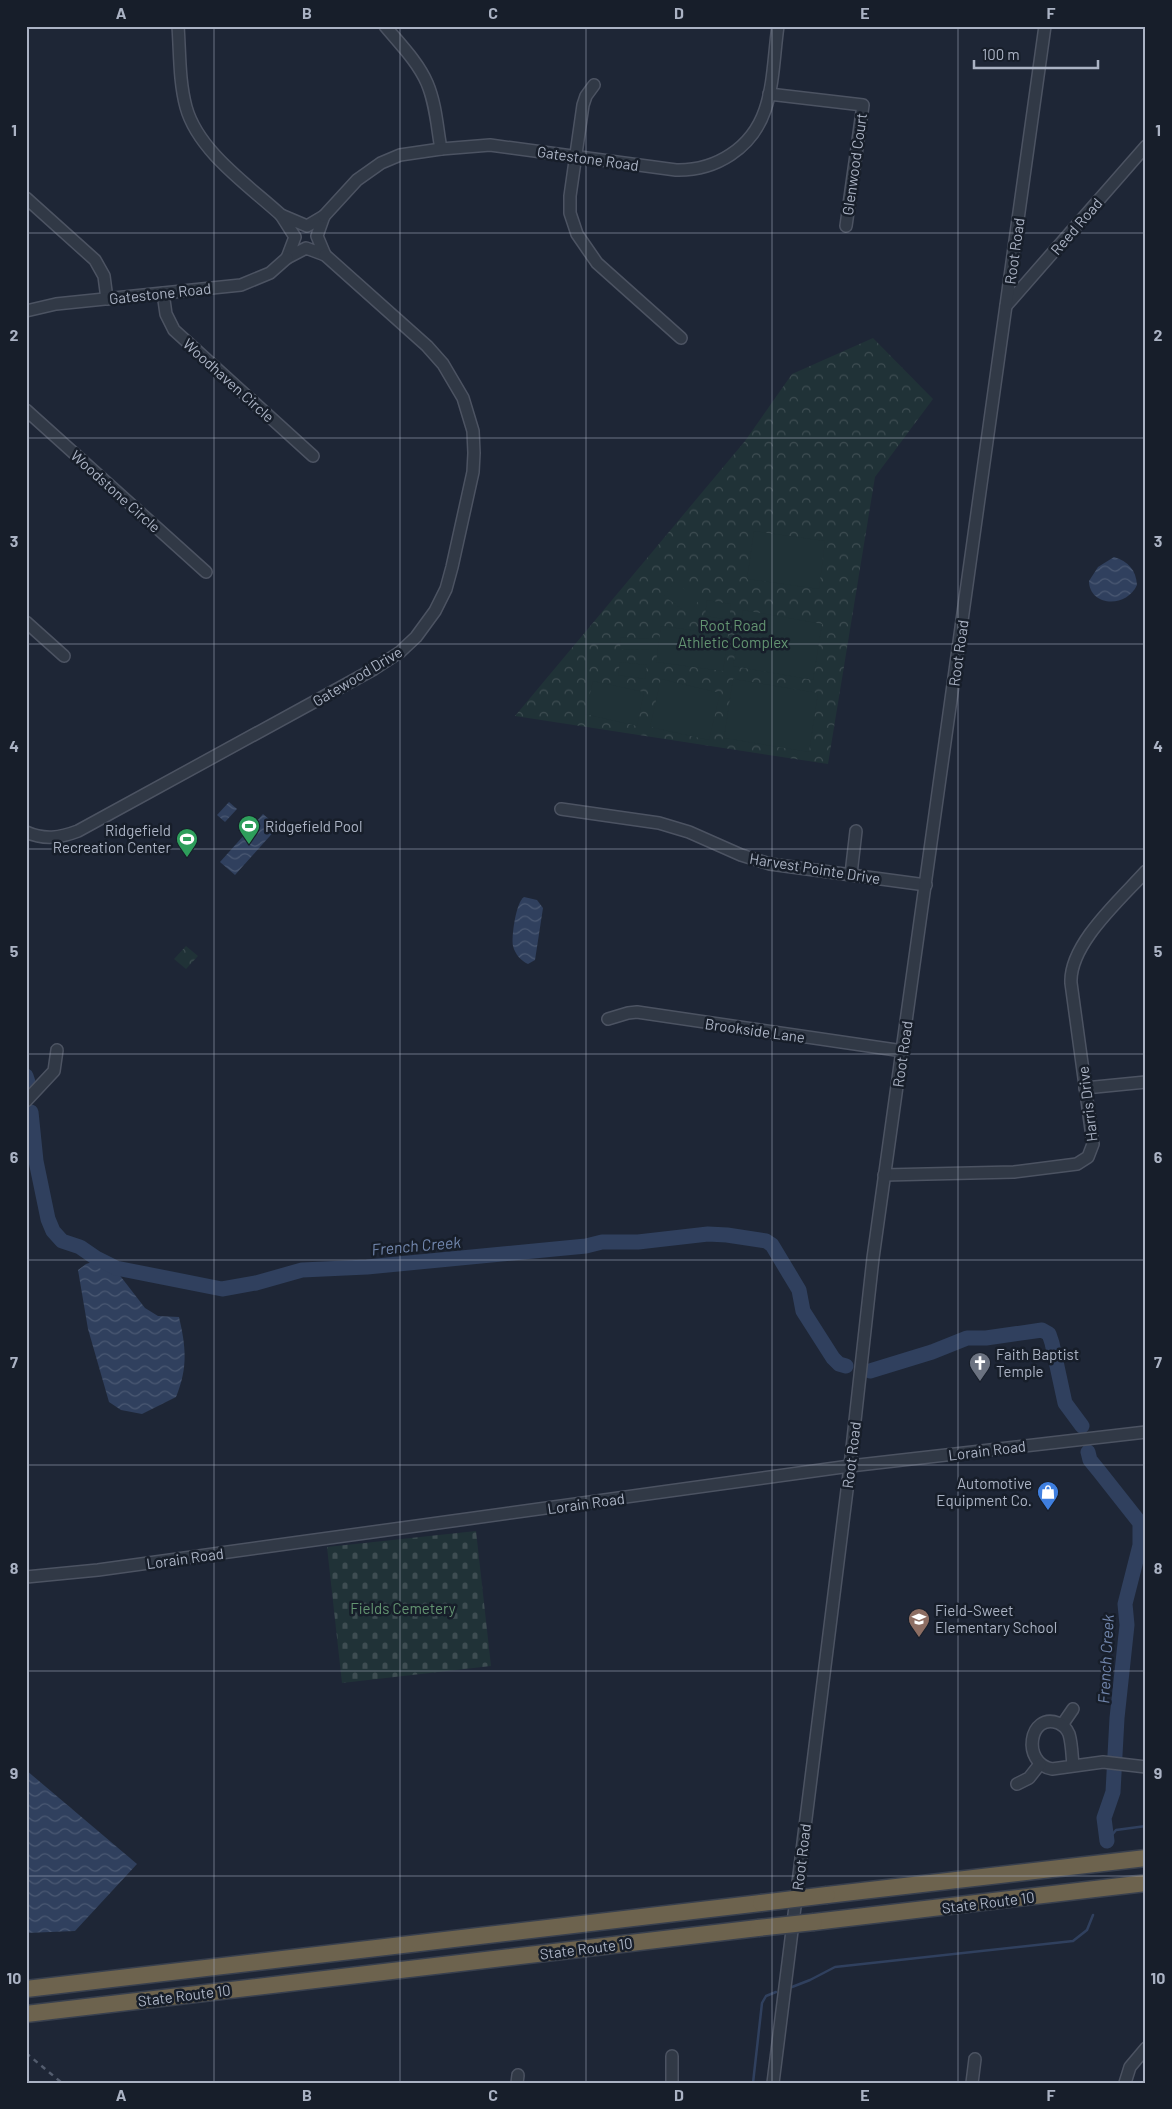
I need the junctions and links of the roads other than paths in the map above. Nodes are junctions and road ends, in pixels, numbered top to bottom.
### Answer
1 (178, 26) edge
2 (385, 26) edge
3 (778, 26) edge
4 (1045, 26) edge
5 (594, 85) dead end
6 (769, 94) junction
7 (1146, 146) edge
8 (441, 149) junction
9 (575, 157) junction
10 (26, 198) edge
11 (281, 215) junction
12 (324, 216) junction
13 (307, 226) junction
14 (846, 226) dead end
15 (317, 236) junction
16 (295, 237) junction
17 (306, 248) junction
18 (325, 255) junction
19 (287, 258) junction
20 (163, 293) junction
21 (107, 299) junction
22 (1006, 306) junction
23 (26, 311) edge
24 (681, 338) dead end
25 (26, 410) edge
26 (313, 456) dead end
27 (206, 572) dead end
28 (26, 622) edge
29 (64, 656) dead end
30 (561, 809) dead end
31 (856, 831) dead end
32 (26, 832) edge
33 (1146, 871) edge
34 (851, 874) junction
35 (926, 885) junction
36 (608, 1019) dead end
37 (57, 1050) dead end
38 (903, 1051) junction
39 (1146, 1082) edge
40 (1085, 1088) junction
41 (26, 1101) edge
42 (884, 1175) junction
43 (1146, 1432) edge
44 (850, 1466) junction
45 (26, 1577) edge
46 (1073, 1709) dead end
47 (1062, 1725) junction
48 (1040, 1764) junction
49 (1073, 1766) junction
50 (1146, 1767) edge
51 (1017, 1784) dead end
52 (1146, 1858) edge
53 (1146, 1883) edge
54 (26, 1989) edge
55 (32, 2013) edge
56 (1146, 2048) edge
57 (672, 2056) dead end
58 (975, 2059) dead end
59 (672, 2083) edge
60 (773, 2083) edge
61 (972, 2083) edge
62 (1125, 2083) edge

1 - 11 street
2 - 8 street
3 - 6 street, Gatestone Road
4 - 22 street, Root Road
5 - 9 street
6 - 9 street, Gatestone Road
6 - 14 street, Glenwood Court
7 - 22 street, Reed Road
8 - 9 street, Gatestone Road
8 - 12 street, Gatestone Road
9 - 24 street
10 - 21 street
11 - 13 street
11 - 16 street
12 - 13 street, Gatestone Road
12 - 15 street, Gatestone Road
13 - 15 street
13 - 16 street
15 - 17 street
15 - 18 street, Gatewood Drive
16 - 17 street
16 - 19 street, Gatestone Road
17 - 18 street, Gatewood Drive
17 - 19 street, Gatestone Road
18 - 32 street, Gatewood Drive
19 - 20 street, Gatestone Road
20 - 21 street, Gatestone Road
20 - 26 street, Woodhaven Circle
21 - 23 street, Gatestone Road
22 - 35 street, Root Road
25 - 27 street, Woodstone Circle
28 - 29 street
30 - 34 street, Harvest Pointe Drive
31 - 34 street
33 - 40 street, Harris Drive
34 - 35 street, Harvest Pointe Drive
35 - 38 street, Root Road
36 - 38 street, Brookside Lane
37 - 41 street
38 - 42 street, Root Road
39 - 40 street
40 - 42 street, Harris Drive
42 - 44 street, Root Road
43 - 44 street, Lorain Road
44 - 45 street, Lorain Road
44 - 60 street, Root Road
46 - 47 street
47 - 48 street
47 - 49 street
48 - 49 street
48 - 51 street
49 - 50 street
52 - 54 highway, State Route 10, bridge
53 - 55 highway, State Route 10, bridge
56 - 62 street
57 - 59 street
58 - 61 street

